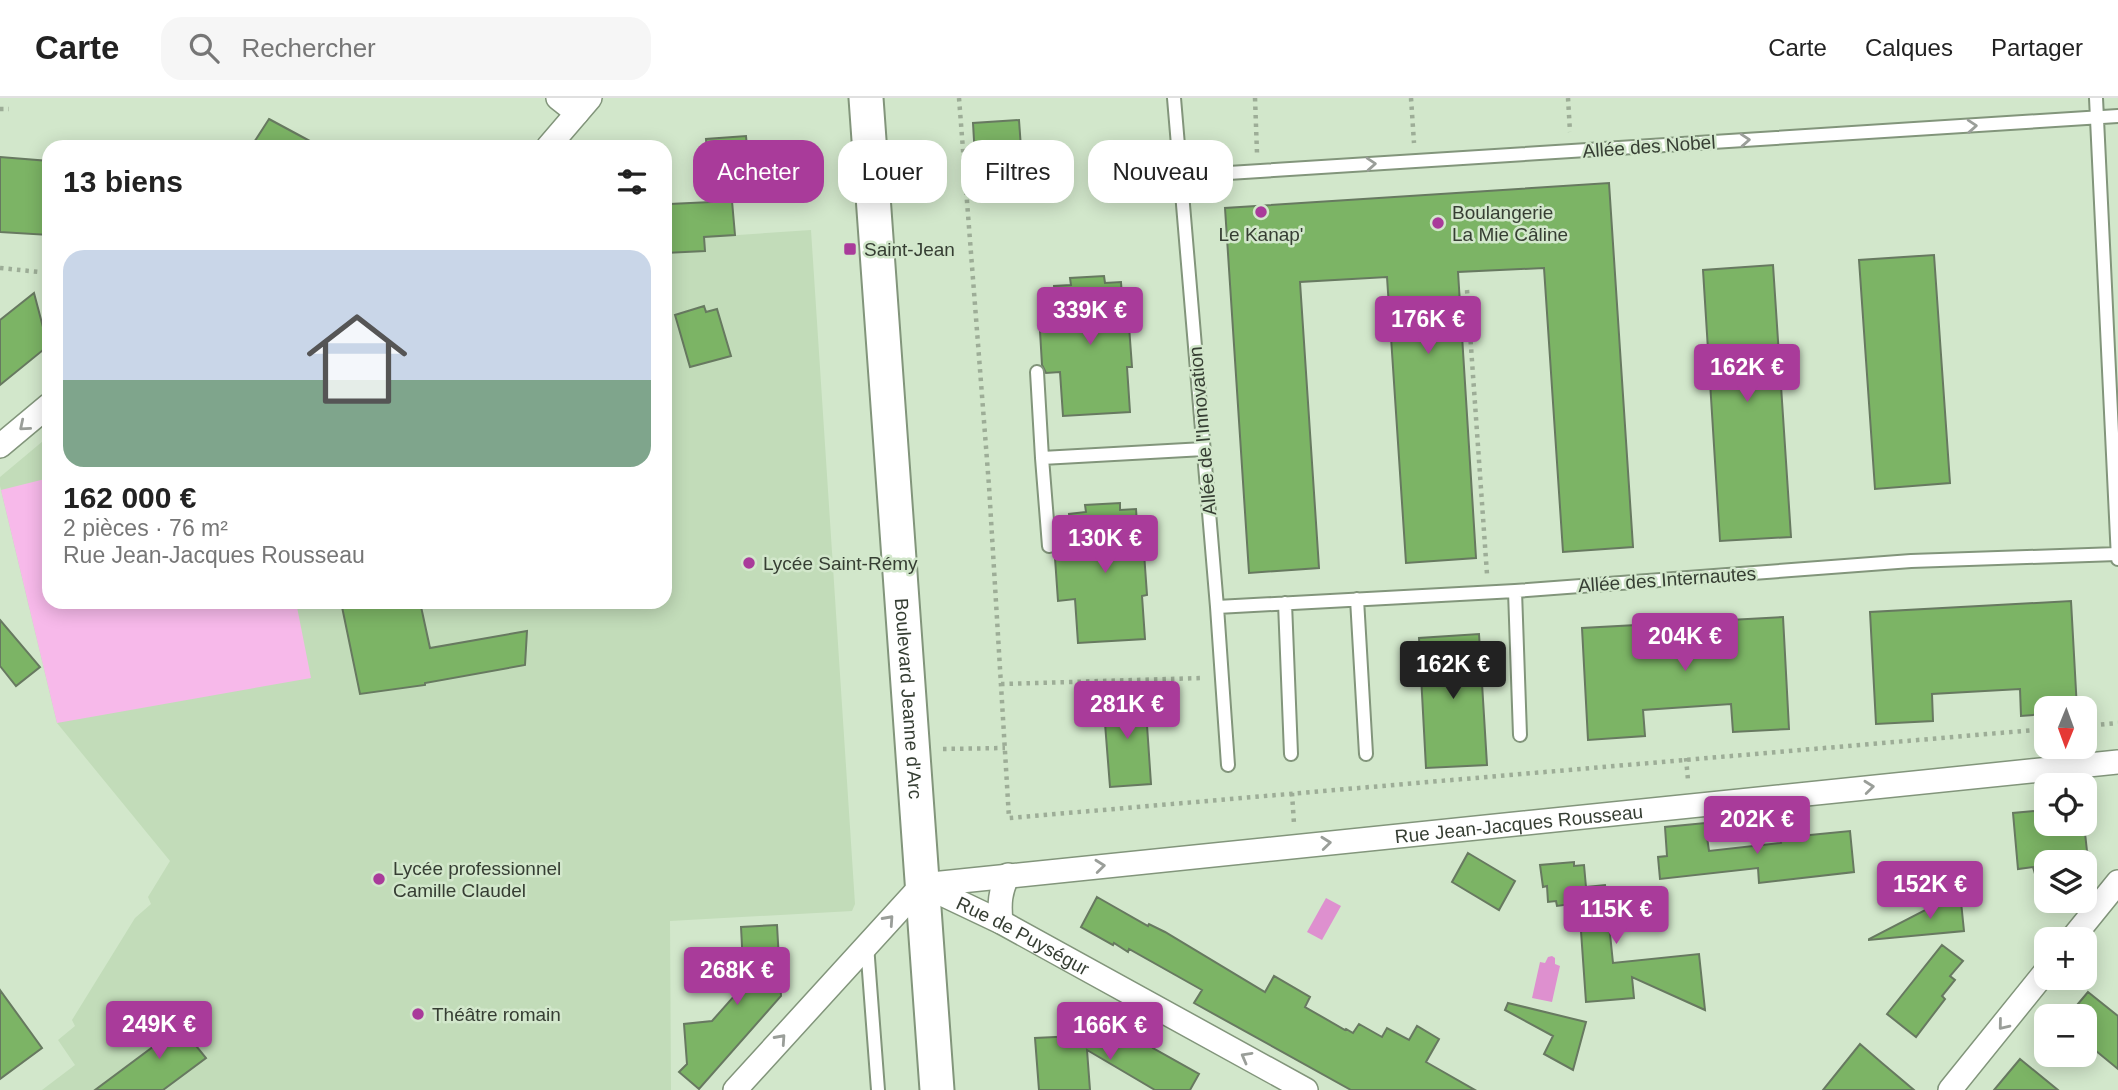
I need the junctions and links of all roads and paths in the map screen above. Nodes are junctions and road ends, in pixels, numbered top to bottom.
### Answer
1 (558, 98) edge
2 (866, 98) edge
3 (1174, 98) edge
4 (1255, 98) edge
5 (1411, 98) edge
6 (1568, 98) edge
7 (2096, 98) edge
8 (584, 106) edge
9 (0, 108) edge
10 (9, 109) dead end
11 (2118, 116) edge
12 (2097, 118) junction
13 (554, 140) edge
14 (1178, 140) edge
15 (1571, 152) junction
16 (1415, 161) junction
17 (1258, 171) junction
18 (1233, 173) edge
19 (1183, 203) edge
20 (0, 268) edge
21 (42, 272) edge
22 (1467, 290) dead end
23 (1037, 372) dead end
24 (42, 411) edge
25 (0, 446) edge
26 (1204, 449) junction
27 (1042, 458) junction
28 (1049, 546) dead end
29 (2117, 554) edge
30 (2118, 562) edge
31 (1515, 591) junction
32 (1489, 592) junction
33 (1357, 599) junction
34 (1285, 603) junction
35 (1217, 607) junction
36 (1222, 677) junction
37 (1001, 684) dead end
38 (2118, 723) edge
39 (2097, 725) edge
40 (1520, 735) dead end
41 (1005, 748) dead end
42 (912, 750) junction
43 (1291, 754) dead end
44 (1366, 754) dead end
45 (2118, 762) edge
46 (1228, 765) dead end
47 (1008, 875) junction
48 (2118, 882) edge
49 (922, 885) junction
50 (1001, 922) junction
51 (2082, 927) edge
52 (867, 944) junction
53 (2034, 986) edge
54 (736, 1090) edge
55 (878, 1090) edge
56 (937, 1090) edge
57 (1306, 1090) edge
58 (1950, 1090) edge

1 - 8 street
2 - 42 street, Boulevard Jeanne d'Arc
3 - 14 lane, Allée de l'Innovation
4 - 17 path
5 - 16 path
6 - 15 path
7 - 12 lane
8 - 13 street
9 - 10 path
11 - 12 lane, Allée des Nobel
15 -> 12 lane, Allée des Nobel
12 - 29 lane
15 - 16 lane, Allée des Nobel
17 -> 16 lane, Allée des Nobel
17 - 18 lane, Allée des Nobel
19 - 26 lane, Allée de l'Innovation
20 - 21 path
22 - 32 path
23 - 27 lane
24 -> 25 street
26 - 27 lane
26 - 35 lane, Allée de l'Innovation
27 - 28 lane
29 - 30 lane
29 - 31 lane, Allée des Internautes
31 - 32 lane, Allée des Internautes
31 - 40 lane
32 - 33 lane, Allée des Internautes
33 - 34 lane, Allée des Internautes
33 - 44 lane
34 - 35 lane, Allée des Internautes
34 - 43 lane
35 - 36 lane, Allée de l'Innovation
36 - 37 path
36 - 46 lane, Allée de l'Innovation
38 - 39 path
41 - 42 path
42 - 49 street, Boulevard Jeanne d'Arc
47 -> 45 street, Rue Jean-Jacques Rousseau
47 - 49 street, Rue Jean-Jacques Rousseau
47 - 50 street
48 - 51 street
49 - 50 street, Rue de Puységur
52 -> 49 street
49 - 56 street, Boulevard Jeanne d'Arc
57 -> 50 street, Rue de Puységur
54 -> 52 street
52 - 55 lane
53 -> 58 street

